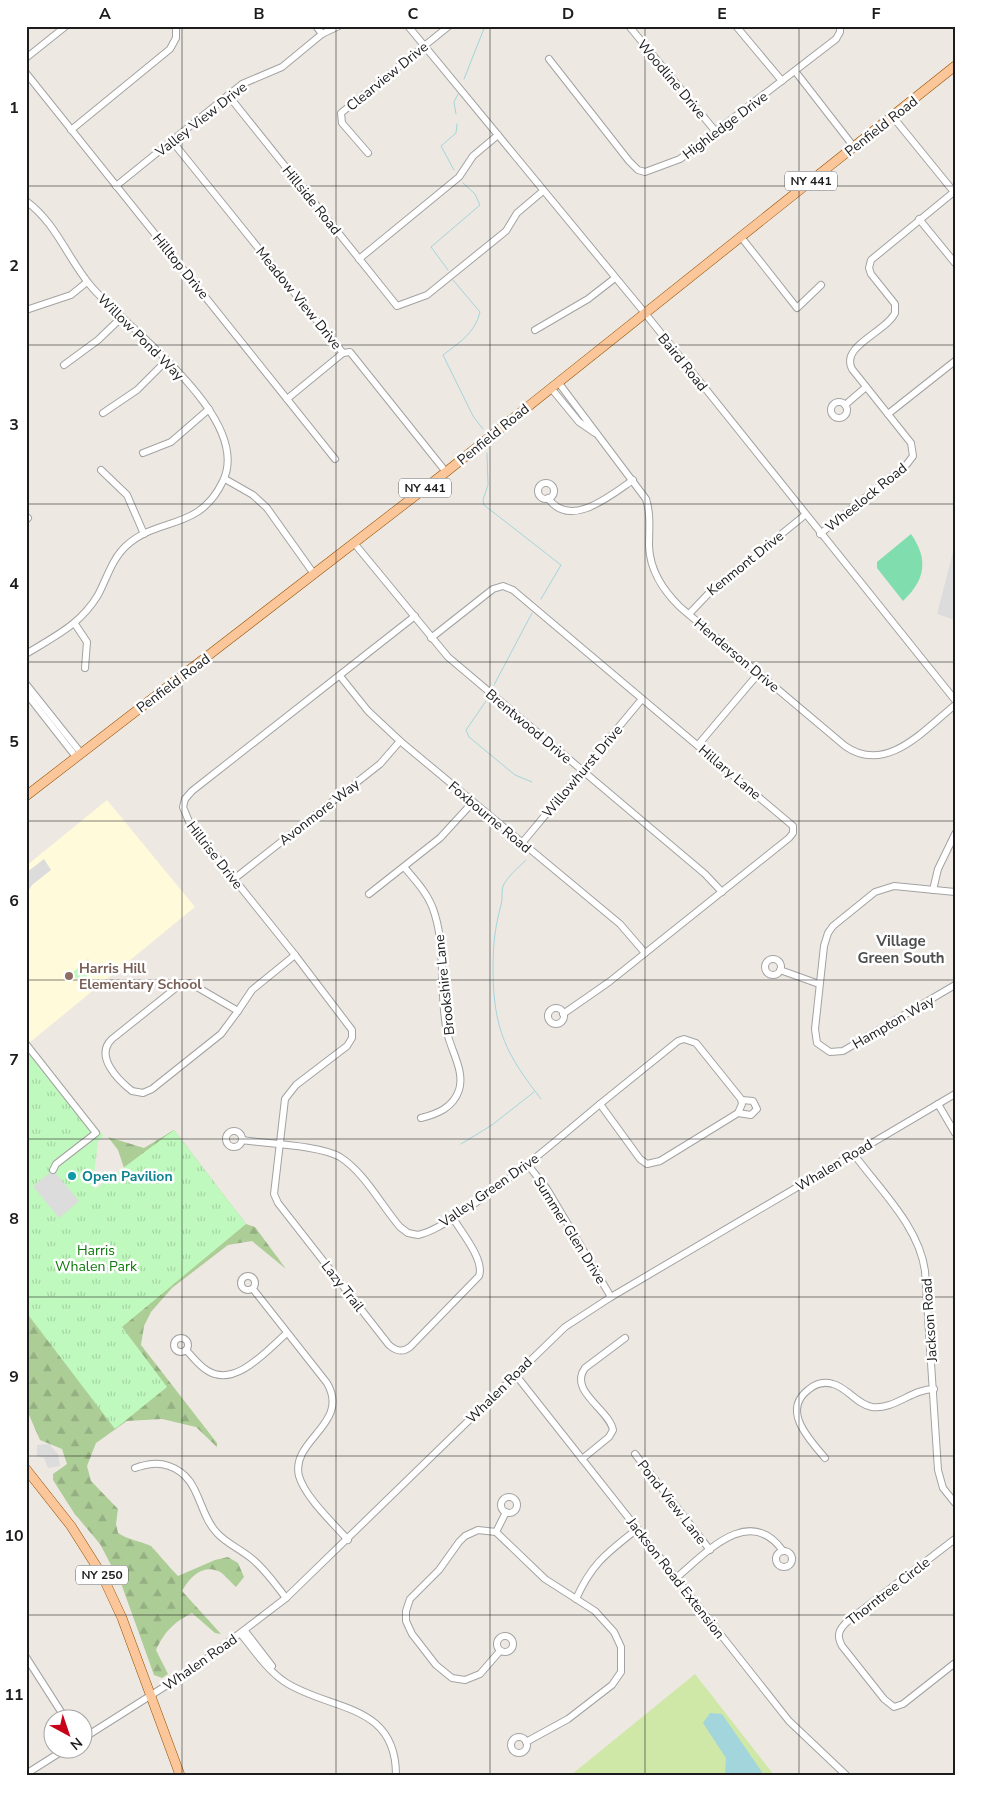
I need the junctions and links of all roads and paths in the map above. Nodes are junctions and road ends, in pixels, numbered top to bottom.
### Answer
1 (66, 26) edge
2 (176, 26) edge
3 (316, 26) edge
4 (339, 26) edge
5 (408, 26) edge
6 (449, 26) edge
7 (629, 26) edge
8 (736, 26) edge
9 (840, 26) edge
10 (322, 34) junction
11 (424, 46) junction
12 (26, 58) edge
13 (548, 59) dead end
14 (955, 66) edge
15 (795, 71) junction
16 (26, 73) edge
17 (782, 81) junction
18 (228, 95) junction
19 (893, 117) junction
20 (71, 130) junction
21 (716, 132) junction
22 (498, 136) junction
23 (172, 141) junction
24 (854, 147) junction
25 (368, 153) dead end
26 (116, 186) junction
27 (543, 191) junction
28 (954, 191) edge
29 (26, 201) edge
30 (919, 220) junction
31 (741, 237) junction
32 (359, 259) junction
33 (955, 262) edge
34 (615, 278) junction
35 (87, 282) junction
36 (821, 285) dead end
37 (26, 310) edge
38 (644, 312) junction
39 (122, 317) junction
40 (535, 330) dead end
41 (343, 353) junction
42 (168, 360) junction
43 (955, 361) edge
44 (64, 365) dead end
45 (554, 385) junction
46 (866, 387) junction
47 (287, 399) junction
48 (845, 405) dead end
49 (208, 409) junction
50 (103, 413) dead end
51 (888, 414) junction
52 (144, 453) dead end
53 (335, 459) dead end
54 (101, 470) dead end
55 (446, 472) junction
56 (225, 479) junction
57 (633, 480) junction
58 (548, 498) dead end
59 (805, 515) junction
60 (144, 534) junction
61 (820, 534) junction
62 (354, 543) junction
63 (314, 574) junction
64 (689, 614) junction
65 (414, 616) junction
66 (75, 624) junction
67 (431, 638) junction
68 (26, 654) edge
69 (85, 668) dead end
70 (758, 674) junction
71 (340, 676) junction
72 (26, 684) edge
73 (26, 693) edge
74 (642, 699) junction
75 (955, 700) edge
76 (955, 705) edge
77 (400, 741) junction
78 (698, 745) junction
79 (78, 755) junction
80 (583, 771) junction
81 (26, 796) edge
82 (473, 802) junction
83 (955, 834) edge
84 (522, 843) junction
85 (404, 867) junction
86 (234, 879) junction
87 (933, 890) junction
88 (722, 892) junction
89 (955, 892) edge
90 (369, 894) dead end
91 (645, 953) junction
92 (296, 955) junction
93 (780, 970) dead end
94 (820, 984) junction
95 (955, 985) edge
96 (238, 1011) junction
97 (563, 1014) dead end
98 (26, 1044) edge
99 (324, 1064) joint
100 (955, 1094) edge
101 (742, 1100) junction
102 (600, 1104) junction
103 (938, 1104) junction
104 (738, 1113) junction
105 (421, 1118) dead end
106 (955, 1134) edge
107 (242, 1140) dead end
108 (278, 1145) junction
109 (853, 1154) junction
110 (528, 1165) junction
111 (52, 1170) dead end
112 (453, 1218) junction
113 (253, 1288) dead end
114 (611, 1297) junction
115 (287, 1333) junction
116 (625, 1338) dead end
117 (186, 1350) dead end
118 (514, 1374) junction
119 (934, 1389) junction
120 (635, 1454) dead end
121 (825, 1458) dead end
122 (582, 1459) junction
123 (135, 1468) dead end
124 (26, 1469) edge
125 (955, 1503) edge
126 (506, 1512) dead end
127 (637, 1529) junction
128 (496, 1532) junction
129 (955, 1539) edge
130 (348, 1540) junction
131 (710, 1550) junction
132 (783, 1551) dead end
133 (676, 1578) junction
134 (286, 1598) junction
135 (576, 1599) junction
136 (243, 1632) junction
137 (500, 1651) dead end
138 (26, 1657) edge
139 (955, 1663) edge
140 (150, 1696) junction
141 (58, 1708) edge
142 (92, 1733) edge
143 (526, 1742) dead end
144 (51, 1758) edge
145 (26, 1774) edge
146 (180, 1775) edge
147 (396, 1775) edge
148 (846, 1775) edge

1 - 12 street
2 - 20 street
3 - 10 street
4 - 10 street, Valley View Drive
5 - 11 street, Baird Road
6 - 11 street, Clearview Drive
7 - 21 street, Woodline Drive
8 - 17 street
9 - 15 street, Highledge Drive
10 - 18 street, Valley View Drive
11 - 22 street, Baird Road
11 - 25 street, Clearview Drive
13 - 21 street, Highledge Drive
14 - 19 main road, Penfield Road / NY 441
15 - 17 street, Highledge Drive
15 - 24 street
16 - 20 street, Hilltop Drive
17 - 21 street, Highledge Drive
18 - 23 street, Valley View Drive
18 - 32 street, Hillside Road
19 - 24 main road, Penfield Road / NY 441
19 - 28 street
20 - 26 street, Hilltop Drive
22 - 27 street, Baird Road
22 - 32 street
23 - 26 street, Valley View Drive
23 - 41 street, Meadow View Drive
24 - 31 main road, Penfield Road / NY 441
26 - 47 street, Hilltop Drive
27 - 32 street, Hillside Road
27 - 34 street, Baird Road
28 - 30 street, Wheelock Road
29 - 35 street, Willow Pond Way
30 - 33 street
30 - 46 street, Wheelock Road
31 - 36 street
31 - 38 main road, Penfield Road / NY 441
34 - 38 street, Baird Road
34 - 40 street
35 - 37 street
35 - 39 street, Willow Pond Way
38 - 45 main road, Penfield Road / NY 441
38 - 59 street, Baird Road
39 - 42 street, Willow Pond Way
39 - 44 street
41 - 47 street
41 - 55 street, Meadow View Drive
42 - 49 street, Willow Pond Way
42 - 50 street
43 - 51 street
45 - 55 main road, Penfield Road / NY 441
45 - 57 street, Henderson Drive
46 - 48 street
46 - 51 street, Wheelock Road
47 - 53 street, Hilltop Drive
49 - 52 street
49 - 56 street, Willow Pond Way
51 - 61 street, Wheelock Road
54 - 60 street
55 - 62 main road, Penfield Road / NY 441
56 - 60 street
56 - 63 street
57 - 58 street
57 - 64 street, Henderson Drive
59 - 61 street, Baird Road
59 - 64 street, Kenmont Drive
60 - 66 street
61 - 75 street, Baird Road
62 - 63 main road, Penfield Road / NY 441
62 - 65 street, Brentwood Drive
63 - 79 main road, Penfield Road / NY 441
64 - 70 street, Henderson Drive
65 - 67 street, Brentwood Drive
65 - 71 street, Hillrise Drive
66 - 68 street
66 - 69 street
67 - 74 street, Hillary Lane
67 - 80 street, Brentwood Drive
70 - 76 street, Henderson Drive
70 - 78 street
71 - 77 street, Foxbourne Road
71 - 86 street, Hillrise Drive
72 - 79 street
73 - 79 street
74 - 78 street, Hillary Lane
74 - 80 street, Willowhurst Drive
77 - 82 street, Foxbourne Road
77 - 86 street, Avonmore Way
78 - 88 street, Hillary Lane
79 - 81 main road, Penfield Road / NY 441
80 - 84 street, Willowhurst Drive
80 - 88 street, Brentwood Drive
82 - 84 street, Foxbourne Road
82 - 85 street
83 - 87 street
84 - 91 street, Foxbourne Road
85 - 90 street
85 - 105 street, Brookshire Lane
86 - 92 street, Hillrise Drive
87 - 89 street, Hampton Way
87 - 94 street, Hampton Way
88 - 91 street, Hillary Lane
91 - 97 street, Hillary Lane
92 - 96 street
92 - 99 street, Hillrise Drive
93 - 94 street
94 - 95 street, Hampton Way
96 - 96 street
98 - 111 street
99 - 108 street, Lazy Trail
100 - 103 street, Whalen Road
101 - 102 street, Valley Green Drive
101 - 104 street
101 - 104 street, Valley Green Drive
102 - 104 street, Valley Green Drive
102 - 110 street, Valley Green Drive
103 - 106 street
103 - 109 street, Whalen Road
107 - 108 street
108 - 112 street, Valley Green Drive
108 - 112 street, Lazy Trail
109 - 114 street, Whalen Road
109 - 119 street, Jackson Road
110 - 112 street, Valley Green Drive
110 - 114 street, Summer Glen Drive
113 - 115 street
114 - 118 street, Whalen Road
115 - 117 street
115 - 130 street
116 - 122 street
118 - 122 street, Jackson Road Extension
118 - 130 street, Whalen Road
119 - 121 street
119 - 125 street, Jackson Road
120 - 131 street, Pond View Lane
122 - 127 street, Jackson Road Extension
123 - 134 street
124 - 140 main road, NY 250
126 - 128 street
127 - 133 street, Jackson Road Extension
127 - 135 street
128 - 135 street
128 - 137 street
129 - 139 street, Thorntree Circle
130 - 134 street, Whalen Road
131 - 132 street
131 - 133 street
133 - 148 street, Jackson Road Extension
134 - 136 street, Whalen Road
135 - 143 street
136 - 140 street, Whalen Road
136 - 147 street
138 - 141 street
140 - 142 street, Whalen Road
140 - 146 main road, NY 250
144 - 145 street

